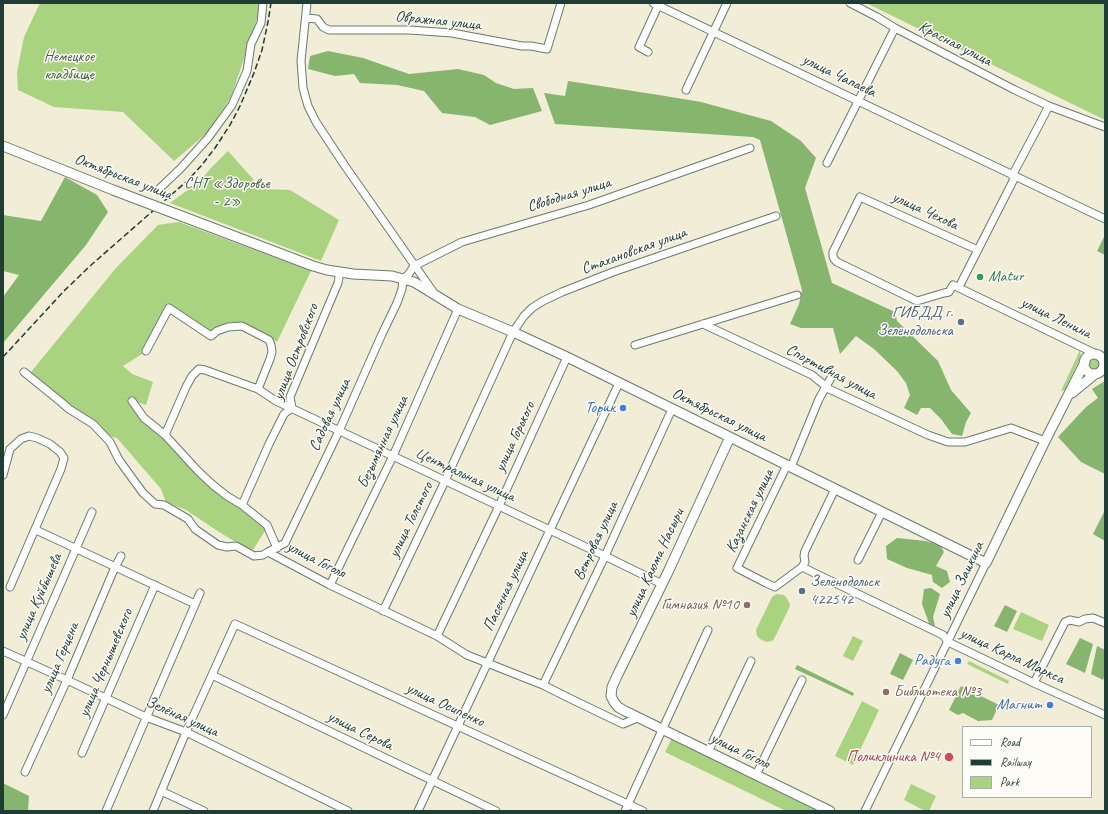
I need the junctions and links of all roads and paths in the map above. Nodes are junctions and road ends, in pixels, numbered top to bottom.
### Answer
1 (263, 3) edge
2 (307, 3) edge
3 (561, 3) edge
4 (728, 3) edge
5 (850, 3) edge
6 (656, 4) edge
7 (306, 18) junction
8 (894, 28) junction
9 (714, 32) junction
10 (648, 52) dead end
11 (686, 90) dead end
12 (858, 101) junction
13 (1049, 106) junction
14 (1105, 127) edge
15 (3, 146) edge
16 (750, 148) dead end
17 (827, 163) dead end
18 (1014, 176) junction
19 (160, 188) dead end
20 (776, 216) dead end
21 (1105, 219) edge
22 (978, 250) junction
23 (414, 266) junction
24 (340, 272) junction
25 (403, 278) junction
26 (960, 288) junction
27 (797, 295) dead end
28 (437, 297) junction
29 (458, 310) junction
30 (703, 324) junction
31 (513, 332) junction
32 (636, 345) dead end
33 (1083, 348) junction
34 (146, 351) dead end
35 (1100, 356) edge
36 (567, 357) junction
37 (1085, 361) junction
38 (24, 372) dead end
39 (1100, 372) edge
40 (832, 376) dead end
41 (619, 383) junction
42 (826, 387) junction
43 (258, 389) junction
44 (1068, 396) junction
45 (132, 401) dead end
46 (292, 408) junction
47 (672, 409) junction
48 (339, 431) junction
49 (165, 435) junction
50 (730, 437) junction
51 (1045, 441) junction
52 (393, 456) junction
53 (789, 466) junction
54 (3, 475) edge
55 (445, 481) junction
56 (835, 489) junction
57 (242, 505) junction
58 (499, 506) junction
59 (92, 512) dead end
60 (882, 512) junction
61 (36, 530) junction
62 (550, 530) junction
63 (76, 548) junction
64 (277, 548) junction
65 (268, 552) junction
66 (121, 556) dead end
67 (605, 556) junction
68 (858, 560) dead end
69 (986, 563) junction
70 (115, 566) junction
71 (802, 567) junction
72 (330, 584) junction
73 (662, 584) junction
74 (155, 585) junction
75 (10, 587) dead end
76 (200, 593) dead end
77 (195, 604) junction
78 (383, 610) junction
79 (1105, 623) edge
80 (708, 630) dead end
81 (437, 636) junction
82 (948, 642) junction
83 (3, 651) edge
84 (751, 661) dead end
85 (26, 662) junction
86 (487, 663) junction
87 (212, 675) junction
88 (67, 680) junction
89 (802, 680) dead end
90 (1034, 683) junction
91 (543, 685) junction
92 (106, 698) junction
93 (614, 702) joint
94 (3, 715) edge
95 (1105, 715) edge
96 (146, 717) junction
97 (637, 718) junction
98 (458, 726) junction
99 (662, 730) junction
100 (186, 732) junction
101 (708, 752) junction
102 (82, 753) dead end
103 (26, 772) dead end
104 (756, 775) junction
105 (432, 781) junction
106 (161, 791) junction
107 (626, 807) edge
108 (106, 811) edge
109 (153, 811) edge
110 (204, 811) edge
111 (348, 811) edge
112 (418, 811) edge
113 (496, 811) edge
114 (643, 811) edge
115 (830, 811) edge
116 (866, 811) edge

1 - 19 street
2 - 7 street, Октябрьская улица
3 - 7 street, Овражная улица
4 - 9 street
5 - 8 street, Красная улица
6 - 9 street, улица Чапаева
6 - 10 street
7 - 23 street, Октябрьская улица
8 - 12 street
8 - 13 street, Красная улица
9 - 11 street
9 - 12 street, улица Чапаева
12 - 17 street
12 - 18 street, улица Чапаева
13 - 14 street, Красная улица
13 - 18 street
15 - 24 main road, Октябрьская улица, bridge
16 - 23 street, Свободная улица
18 - 21 street, улица Чапаева
18 - 22 street
20 - 31 street, Стахановская улица
22 - 26 street
22 - 26 street, улица Чехова
23 - 25 street, Свободная улица
23 - 28 street, Октябрьская улица
24 - 25 main road, Октябрьская улица
24 - 46 street, улица Островского
25 - 28 main road, Октябрьская улица
25 - 48 street, Садовая улица
26 - 33 street, улица Ленина
27 - 30 street
28 - 29 main road, Октябрьская улица
29 - 31 main road, Октябрьская улица
29 - 52 street, Безымянная улица
30 - 32 street
30 - 42 street, Спортивная улица
31 - 36 main road, Октябрьская улица
31 - 55 street, улица Толстого
33 - 35 street, улица Ленина
33 - 37 street
34 - 43 street
35 - 37 main road
35 - 39 main road
36 - 41 main road, Октябрьская улица
36 - 58 street, улица Горького
37 - 39 main road
37 - 44 main road, улица Заикина
38 - 65 street, улица Гоголя
39 - 44 main road
40 - 42 street, Казанская улица
41 - 47 main road, Октябрьская улица
41 - 62 street, Пасечная улица
42 - 51 street, Спортивная улица
42 - 53 street, Казанская улица
43 - 46 street, Центральная улица
43 - 49 street, Центральная улица
44 - 51 main road, улица Заикина
45 - 49 street
46 - 48 street, Центральная улица
46 - 57 street, улица Островского
47 - 50 main road, Октябрьская улица
47 - 67 street, Ветровая улица
48 - 52 street, Центральная улица
48 - 64 street, Садовая улица
49 - 57 street
50 - 53 main road, Октябрьская улица
50 - 73 main road, улица Каюма Насыри
51 - 69 main road, улица Заикина
52 - 55 street, Центральная улица
52 - 72 street, Безымянная улица
53 - 56 main road, Октябрьская улица
53 - 71 street, Казанская улица
54 - 61 street
55 - 58 street, Центральная улица
55 - 78 street, улица Толстого
56 - 60 main road, Октябрьская улица
56 - 71 street
57 - 64 street
58 - 62 street, Центральная улица
58 - 81 street, улица Горького
59 - 63 street, улица Куйбышева
60 - 68 street
60 - 69 main road, Октябрьская улица
61 - 63 street
61 - 75 street
62 - 67 street, Центральная улица
62 - 86 street, Пасечная улица
63 - 70 street
63 - 85 street, улица Куйбышева
64 - 65 street, Садовая улица
65 - 72 street, улица Гоголя
66 - 70 street, улица Герцена
67 - 73 street, Центральная улица
67 - 91 street, Ветровая улица
69 - 82 street, улица Заикина
70 - 74 street
70 - 88 street, улица Герцена
71 - 82 street, улица Карла Маркса
72 - 78 street, улица Гоголя
73 - 93 main road, улица Каюма Насыри
74 - 77 street
74 - 92 street, улица Чернышевского
76 - 77 street
77 - 96 street
78 - 81 street, улица Гоголя
79 - 90 street
80 - 99 street
81 - 86 street, улица Гоголя
82 - 90 street, улица Карла Маркса
82 - 116 street, улица Заикина
83 - 85 street, Зелёная улица
84 - 101 street
85 - 88 street, Зелёная улица
85 - 94 street, улица Куйбышева
86 - 91 street, улица Гоголя
86 - 98 street, Пасечная улица
87 - 98 street, улица Осипенко
87 - 100 street
87 - 105 street, улица Серова
88 - 92 street, Зелёная улица
88 - 103 street, улица Герцена
89 - 104 street
90 - 95 street, улица Карла Маркса
91 - 97 street, улица Гоголя
92 - 96 street, Зелёная улица
92 - 102 street, улица Чернышевского
93 - 97 main road, улица Гоголя
96 - 100 street, Зелёная улица
96 - 108 street
97 - 99 main road, улица Гоголя
98 - 105 street, Пасечная улица
98 - 107 street, улица Осипенко
99 - 101 main road, улица Гоголя
99 - 107 street
100 - 106 street
100 - 111 street, Зелёная улица
101 - 104 main road, улица Гоголя
104 - 115 main road, улица Гоголя
105 - 112 street, Пасечная улица
105 - 113 street, улица Серова
106 - 109 street
106 - 110 street
107 - 114 street, улица Осипенко

